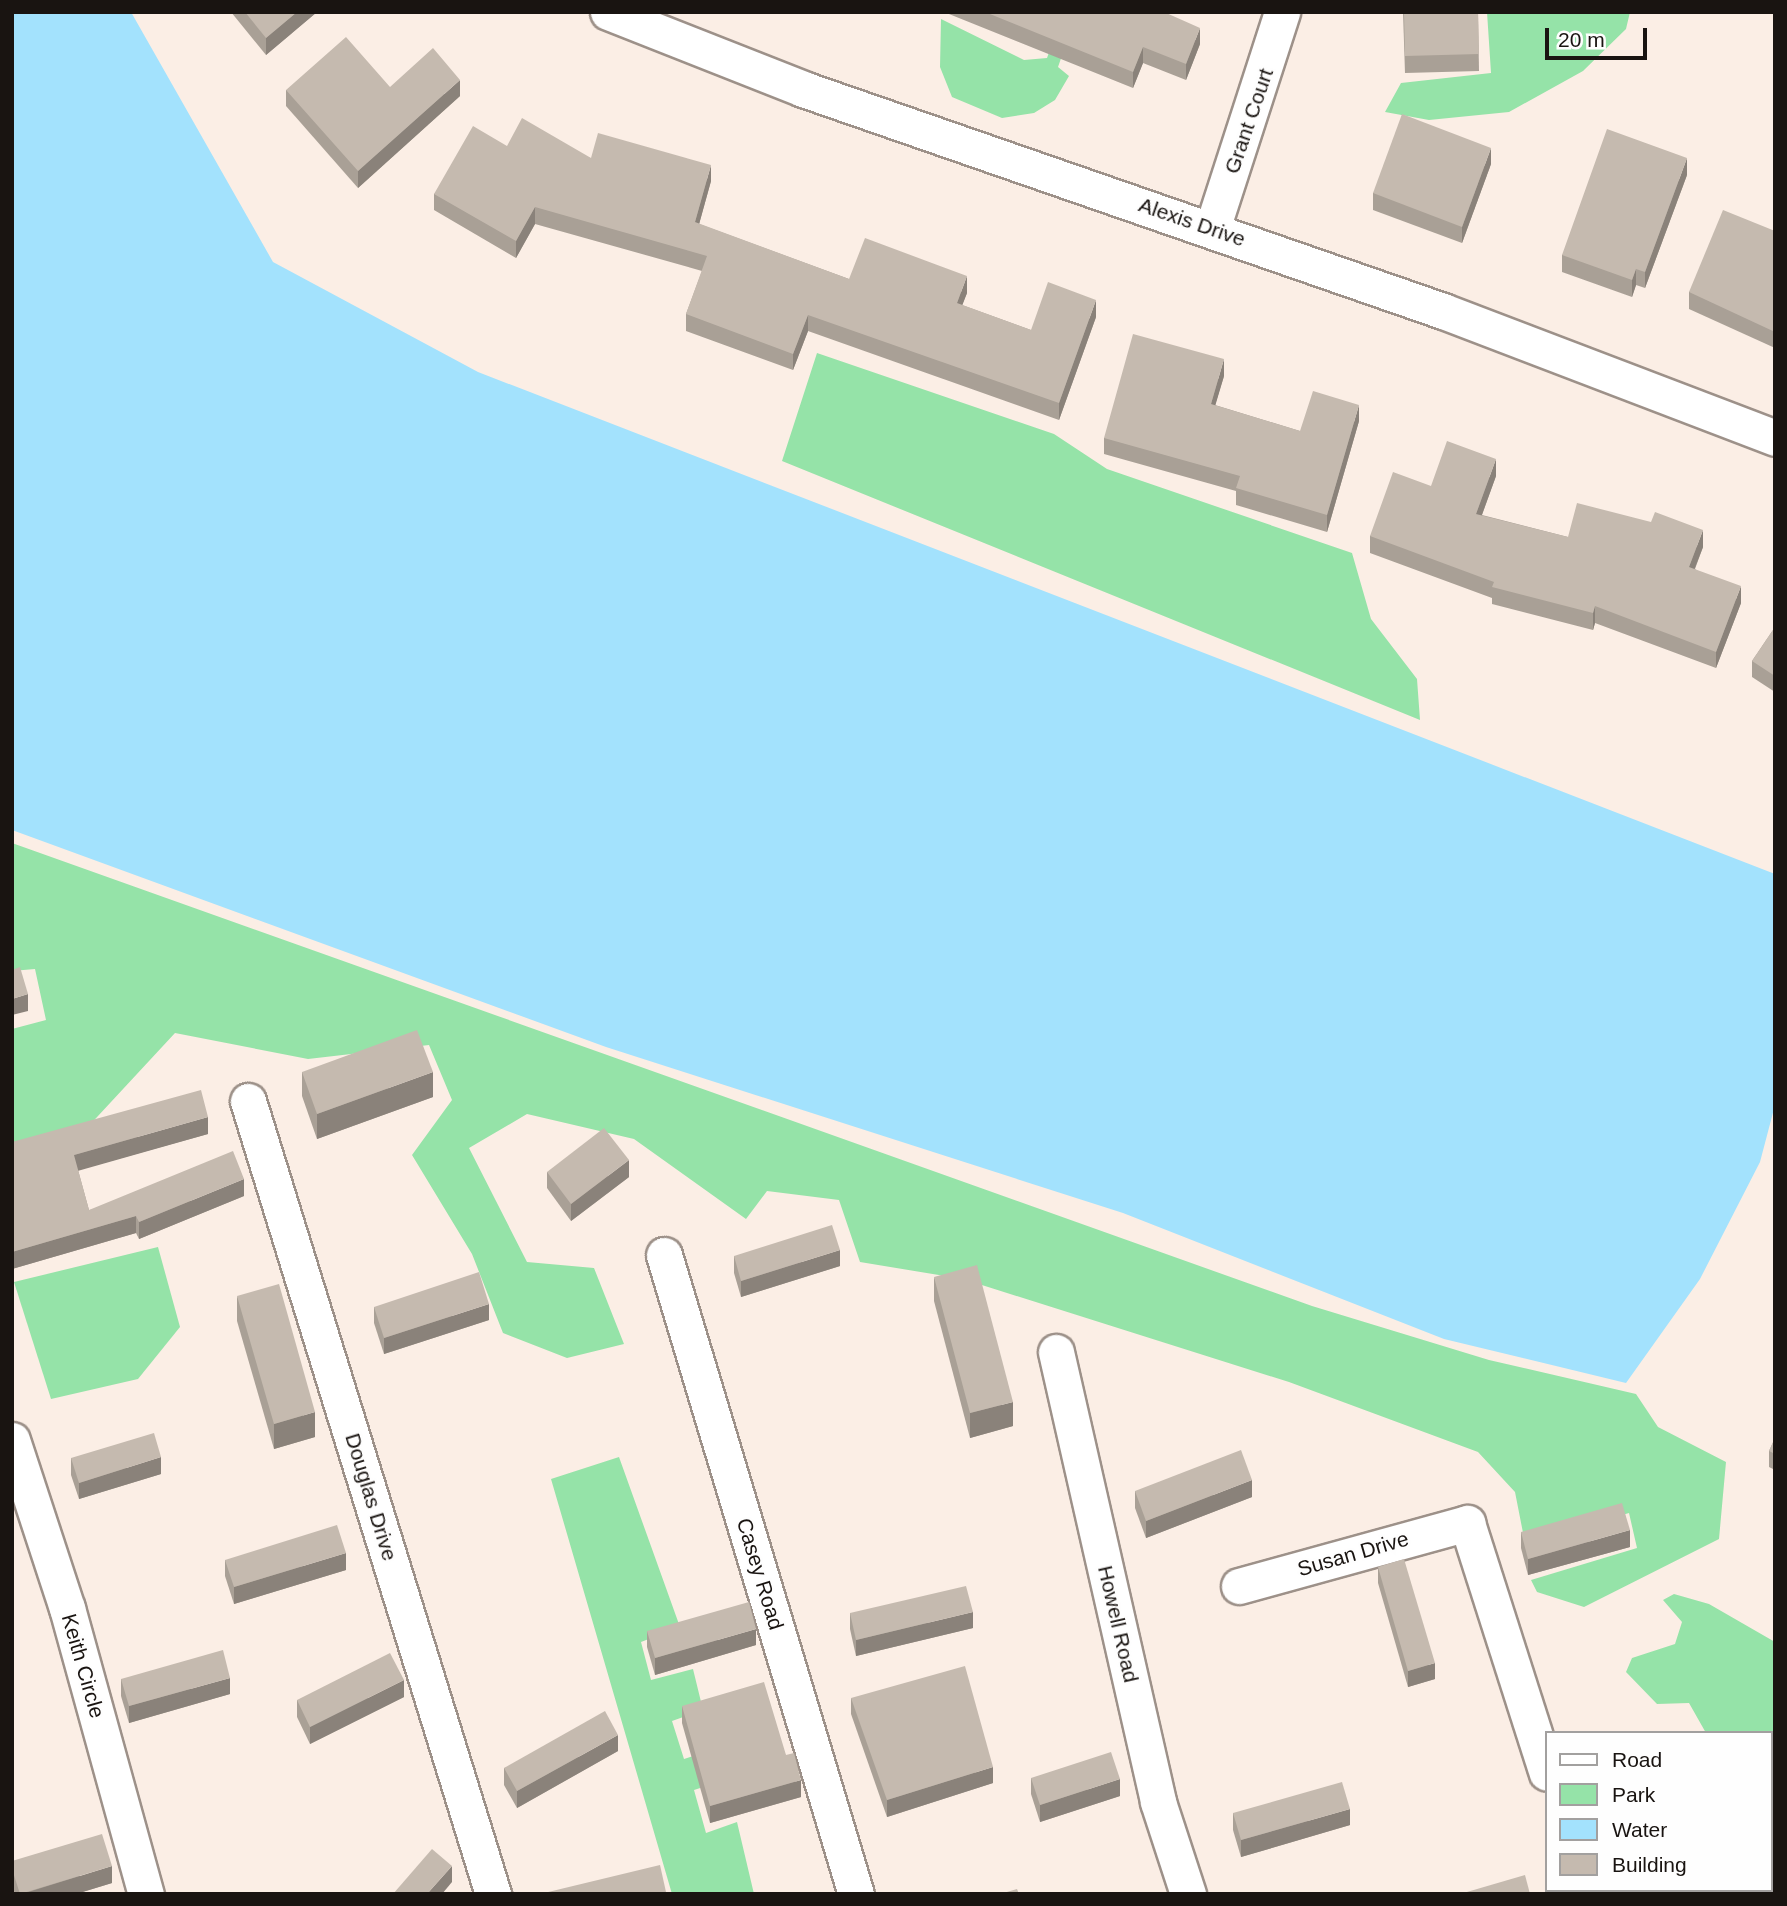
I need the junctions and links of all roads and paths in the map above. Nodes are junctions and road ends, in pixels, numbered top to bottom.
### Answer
1 (608, 12) edge
2 (1282, 12) edge
3 (1212, 229) junction
4 (1775, 438) edge
5 (248, 1101) dead end
6 (664, 1255) dead end
7 (1056, 1352) dead end
8 (12, 1440) edge
9 (1239, 1586) dead end
10 (1546, 1770) edge
11 (146, 1894) edge
12 (493, 1894) edge
13 (856, 1894) edge
14 (1188, 1894) edge

1 - 3 street, Alexis Drive
2 - 3 street, Grant Court
3 - 4 street, Alexis Drive
5 - 12 street, Douglas Drive
6 - 13 street, Casey Road
7 - 14 street, Howell Road
8 - 11 street, Keith Circle
9 - 10 street, Susan Drive

